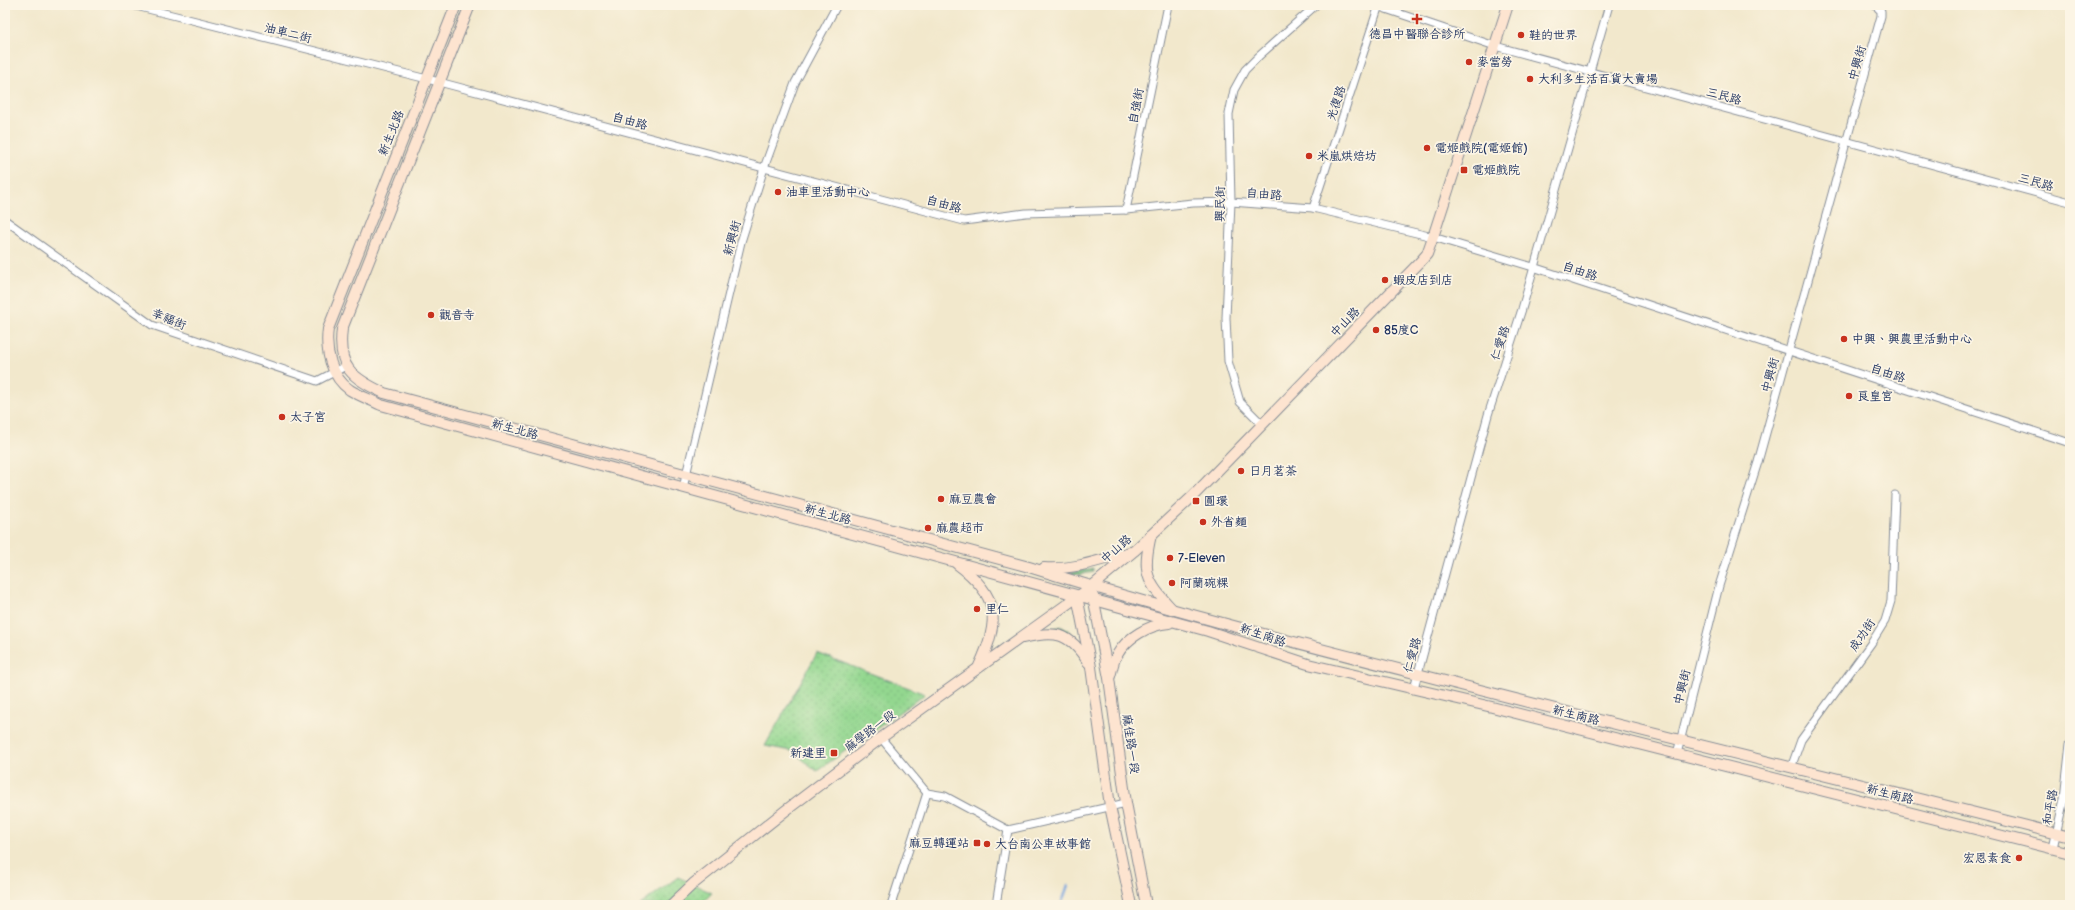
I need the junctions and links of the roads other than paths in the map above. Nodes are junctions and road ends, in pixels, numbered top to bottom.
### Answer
1 (132, 5) edge
2 (456, 5) edge
3 (470, 5) edge
4 (837, 5) edge
5 (1168, 5) edge
6 (1316, 5) edge
7 (1508, 5) edge
8 (1609, 5) edge
9 (1875, 5) edge
10 (1377, 6) edge
11 (1496, 46) junction
12 (1588, 71) junction
13 (426, 78) junction
14 (439, 82) junction
15 (1846, 142) junction
16 (764, 168) junction
17 (1231, 202) junction
18 (2070, 202) edge
19 (1313, 208) junction
20 (1126, 210) junction
21 (5, 220) edge
22 (1433, 237) junction
23 (1533, 267) junction
24 (1788, 351) junction
25 (346, 366) junction
26 (334, 372) junction
27 (1264, 425) junction
28 (2070, 443) edge
29 (687, 475) junction
30 (683, 488) junction
31 (1895, 495) dead end
32 (1151, 535) junction
33 (1134, 551) junction
34 (952, 561) junction
35 (1029, 567) junction
36 (1091, 587) junction
37 (1077, 596) junction
38 (1094, 601) junction
39 (1172, 609) junction
40 (1176, 623) junction
41 (1019, 639) junction
42 (978, 667) junction
43 (1091, 667) junction
44 (1418, 674) junction
45 (1109, 678) junction
46 (1414, 688) junction
47 (881, 738) junction
48 (1681, 740) junction
49 (2070, 744) edge
50 (1677, 754) junction
51 (1791, 768) junction
52 (926, 793) junction
53 (1126, 803) junction
54 (1110, 806) junction
55 (1008, 830) junction
56 (2056, 834) junction
57 (2070, 837) edge
58 (2053, 848) junction
59 (2070, 853) edge
60 (671, 905) edge
61 (891, 905) edge
62 (996, 905) edge
63 (1131, 905) edge
64 (1146, 905) edge

1 - 13 street, 油車二街
2 - 13 main road, 新生北路
3 - 14 main road, 新生北路
4 - 16 street, 新興街
5 - 20 street, 自強街
6 - 17 street, 興民街
7 - 11 main road, 中山路
8 - 12 street, 仁愛路
9 - 15 street, 中興街
10 - 11 street, 三民路
10 - 19 street, 光復路
11 - 12 street, 三民路
11 - 22 main road, 中山路
12 - 15 street, 三民路
12 - 23 street, 仁愛路
13 - 14 street, 油車二街
13 - 26 main road, 新生北路
14 - 16 street, 自由路
14 - 25 main road, 新生北路
15 - 18 street, 三民路
15 - 24 street, 中興街
16 - 20 street, 自由路
16 - 29 street, 新興街
17 - 19 street, 自由路
17 - 20 street, 自由路
17 - 27 street, 興民街
19 - 22 street, 自由路
21 - 26 street, 幸福街
22 - 23 street, 自由路
22 - 27 main road, 中山路
23 - 24 street, 自由路
23 - 44 street, 仁愛路
24 - 28 street, 自由路
24 - 48 street, 中興街
25 - 26 street, 幸福街
25 - 29 main road, 新生北路
26 - 30 main road, 新生北路
27 - 32 main road, 中山路
29 - 30 street, 新興街
29 - 35 main road, 新生北路
30 - 34 main road, 新生北路
31 - 51 street, 成功街
32 - 33 main road, 中山路
32 - 39 main road
33 - 35 main road
33 - 36 main road, 中山路
34 - 37 main road, 新生北路
34 - 42 main road
35 - 36 main road, 新生北路
36 - 37 main road, 麻學路一段
36 - 38 main road, 麻佳路一段
36 - 39 main road, 新生南路
37 - 38 main road, 新生南路
37 - 41 main road, 麻學路一段
37 - 43 main road
38 - 40 main road, 新生南路
38 - 45 main road, 麻佳路一段
39 - 44 main road, 新生南路
40 - 45 main road
40 - 46 main road, 新生南路
41 - 42 main road, 麻學路一段
41 - 43 main road
42 - 47 main road, 麻學路一段
43 - 54 main road
44 - 46 street, 仁愛路
44 - 48 main road, 新生南路
45 - 53 main road, 麻佳路一段
46 - 50 main road, 新生南路
47 - 52 street
47 - 60 main road, 麻學路一段
48 - 50 street, 中興街
48 - 51 main road, 新生南路
49 - 56 street, 和平路
50 - 58 main road, 新生南路
51 - 56 main road, 新生南路
52 - 55 street
52 - 61 street
53 - 54 street
53 - 64 main road, 麻佳路一段
54 - 55 street
54 - 63 main road
55 - 62 street
56 - 57 main road, 新生南路
56 - 58 street, 和平路
58 - 59 main road, 新生南路

